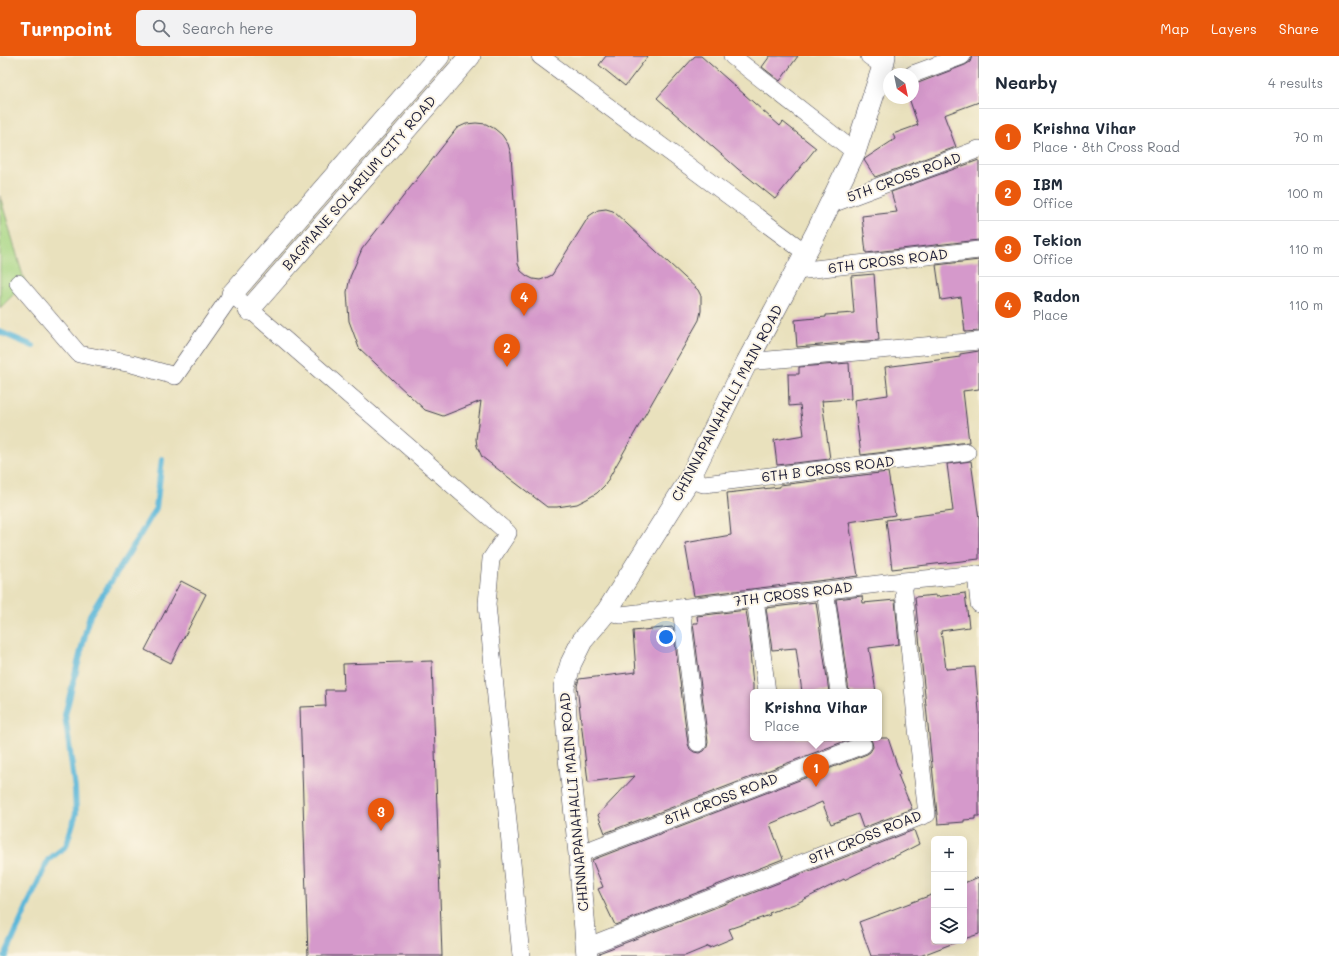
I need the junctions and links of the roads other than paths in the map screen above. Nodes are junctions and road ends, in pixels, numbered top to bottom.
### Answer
1 (439, 56) edge
2 (470, 56) edge
3 (540, 56) edge
4 (732, 56) edge
5 (962, 56) edge
6 (880, 70) edge
7 (919, 72) edge
8 (979, 149) edge
9 (855, 152) junction
10 (829, 205) junction
11 (979, 250) edge
12 (806, 253) junction
13 (797, 271) junction
14 (18, 283) dead end
15 (232, 294) junction
16 (249, 310) junction
17 (979, 341) edge
18 (747, 362) junction
19 (967, 452) dead end
20 (689, 480) junction
21 (978, 574) edge
22 (903, 581) junction
23 (826, 590) junction
24 (755, 598) junction
25 (979, 604) edge
26 (681, 608) junction
27 (607, 611) junction
28 (767, 689) edge
29 (839, 689) edge
30 (698, 743) dead end
31 (863, 745) dead end
32 (579, 854) junction
33 (586, 951) edge
34 (521, 956) edge

1 - 15 street, BAGMANE SOLARIUM CITY ROAD
2 - 16 street, BAGMANE SOLARIUM CITY ROAD
3 - 12 street
4 - 9 street
5 - 7 street
6 - 9 street, CHINNAPANAHALLI MAIN ROAD
8 - 10 street, 5TH CROSS ROAD
9 - 10 street, CHINNAPANAHALLI MAIN ROAD
10 - 12 street, CHINNAPANAHALLI MAIN ROAD
11 - 13 street, 6TH CROSS ROAD
12 - 13 street, CHINNAPANAHALLI MAIN ROAD
13 - 18 street, CHINNAPANAHALLI MAIN ROAD
14 - 15 street
15 - 16 street
16 - 34 street
17 - 18 street
18 - 20 street, CHINNAPANAHALLI MAIN ROAD
19 - 20 street, 6TH B CROSS ROAD
20 - 27 street, CHINNAPANAHALLI MAIN ROAD
21 - 22 street, 7TH CROSS ROAD
21 - 25 street
22 - 23 street, 7TH CROSS ROAD
22 - 33 street, 9TH CROSS ROAD
23 - 24 street, 7TH CROSS ROAD
23 - 29 street
24 - 26 street, 7TH CROSS ROAD
24 - 28 street
26 - 27 street, 7TH CROSS ROAD
26 - 30 street
27 - 32 street, CHINNAPANAHALLI MAIN ROAD
31 - 32 street, 8TH CROSS ROAD
32 - 33 street, CHINNAPANAHALLI MAIN ROAD

